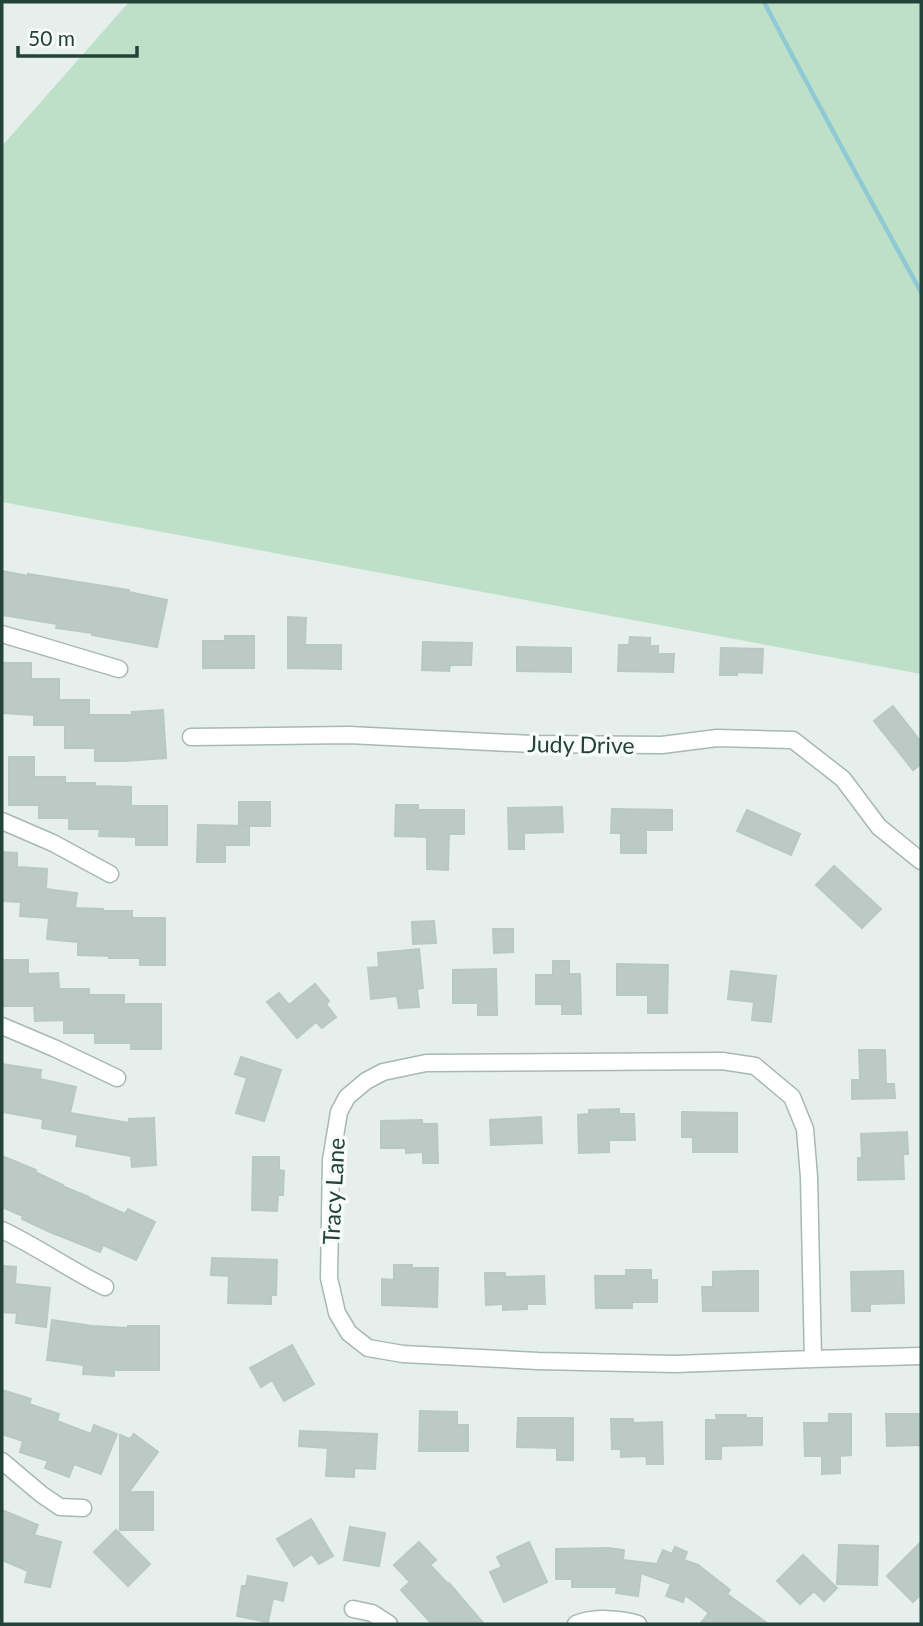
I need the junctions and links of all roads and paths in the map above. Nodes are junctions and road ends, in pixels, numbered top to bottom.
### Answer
1 (2, 634) edge
2 (119, 669) dead end
3 (191, 737) dead end
4 (2, 821) edge
5 (921, 861) edge
6 (110, 874) dead end
7 (2, 1026) edge
8 (117, 1078) dead end
9 (2, 1230) edge
10 (105, 1287) dead end
11 (921, 1356) edge
12 (813, 1359) junction
13 (2, 1461) edge
14 (83, 1508) dead end
15 (353, 1609) dead end
16 (389, 1624) edge
17 (576, 1624) edge
18 (638, 1624) edge

1 - 2 street
3 - 5 street, Judy Drive
4 - 6 street
7 - 8 street
9 - 10 street
11 - 12 street, Tracy Lane
12 - 12 street, Tracy Lane
13 - 14 street
15 - 16 street
17 - 18 street

